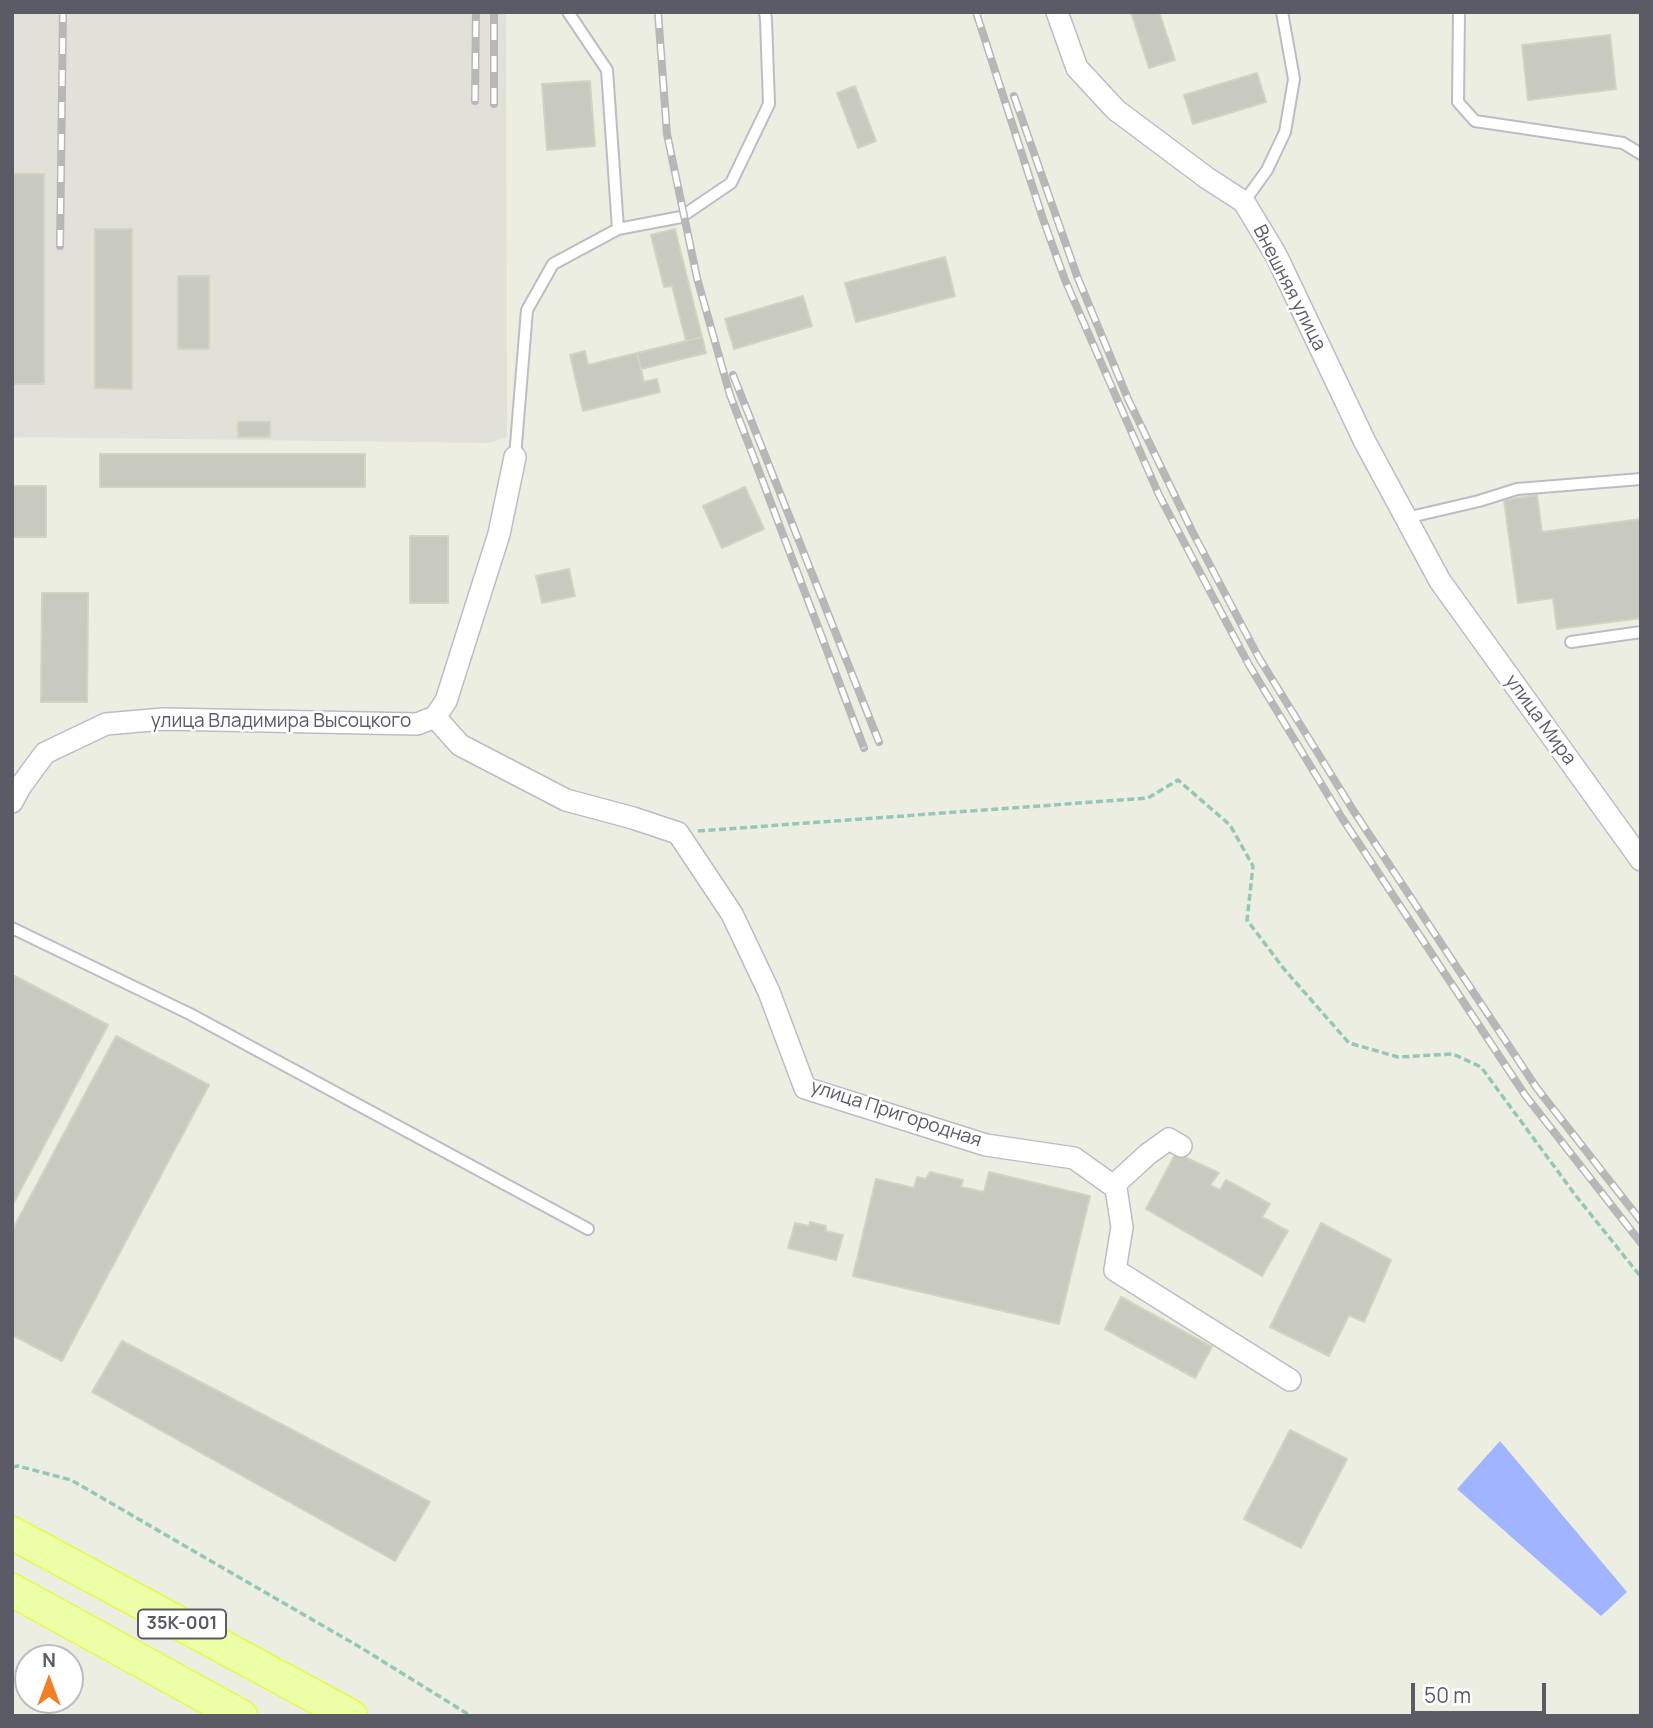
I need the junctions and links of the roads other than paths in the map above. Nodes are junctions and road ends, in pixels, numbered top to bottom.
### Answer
1 (568, 12) edge
2 (765, 12) edge
3 (1057, 12) edge
4 (1282, 12) edge
5 (1459, 12) edge
6 (1641, 154) edge
7 (1244, 202) junction
8 (618, 229) junction
9 (515, 457) joint
10 (1641, 479) edge
11 (1406, 518) junction
12 (1440, 581) joint
13 (1641, 632) edge
14 (1571, 642) dead end
15 (435, 717) junction
16 (12, 802) edge
17 (1641, 860) edge
18 (12, 928) edge
19 (1181, 1146) dead end
20 (1113, 1186) junction
21 (588, 1229) dead end
22 (1290, 1380) dead end
23 (12, 1533) edge
24 (12, 1590) edge
25 (241, 1716) edge
26 (351, 1716) edge

1 - 8 lane
2 - 8 lane
3 - 7 street, Внешняя улица
4 - 7 lane
5 - 6 lane
7 - 11 street, Внешняя улица
8 - 9 lane
9 - 15 street, улица Владимира Высоцкого
10 - 11 lane
11 - 12 street, Внешняя улица
12 - 17 street, улица Мира
13 - 14 lane
15 - 16 street, улица Владимира Высоцкого
15 - 20 street, улица Пригородная
18 - 21 lane
19 - 20 street
20 - 22 street
23 - 26 main road, 35К-001
24 - 25 main road, 35К-001

